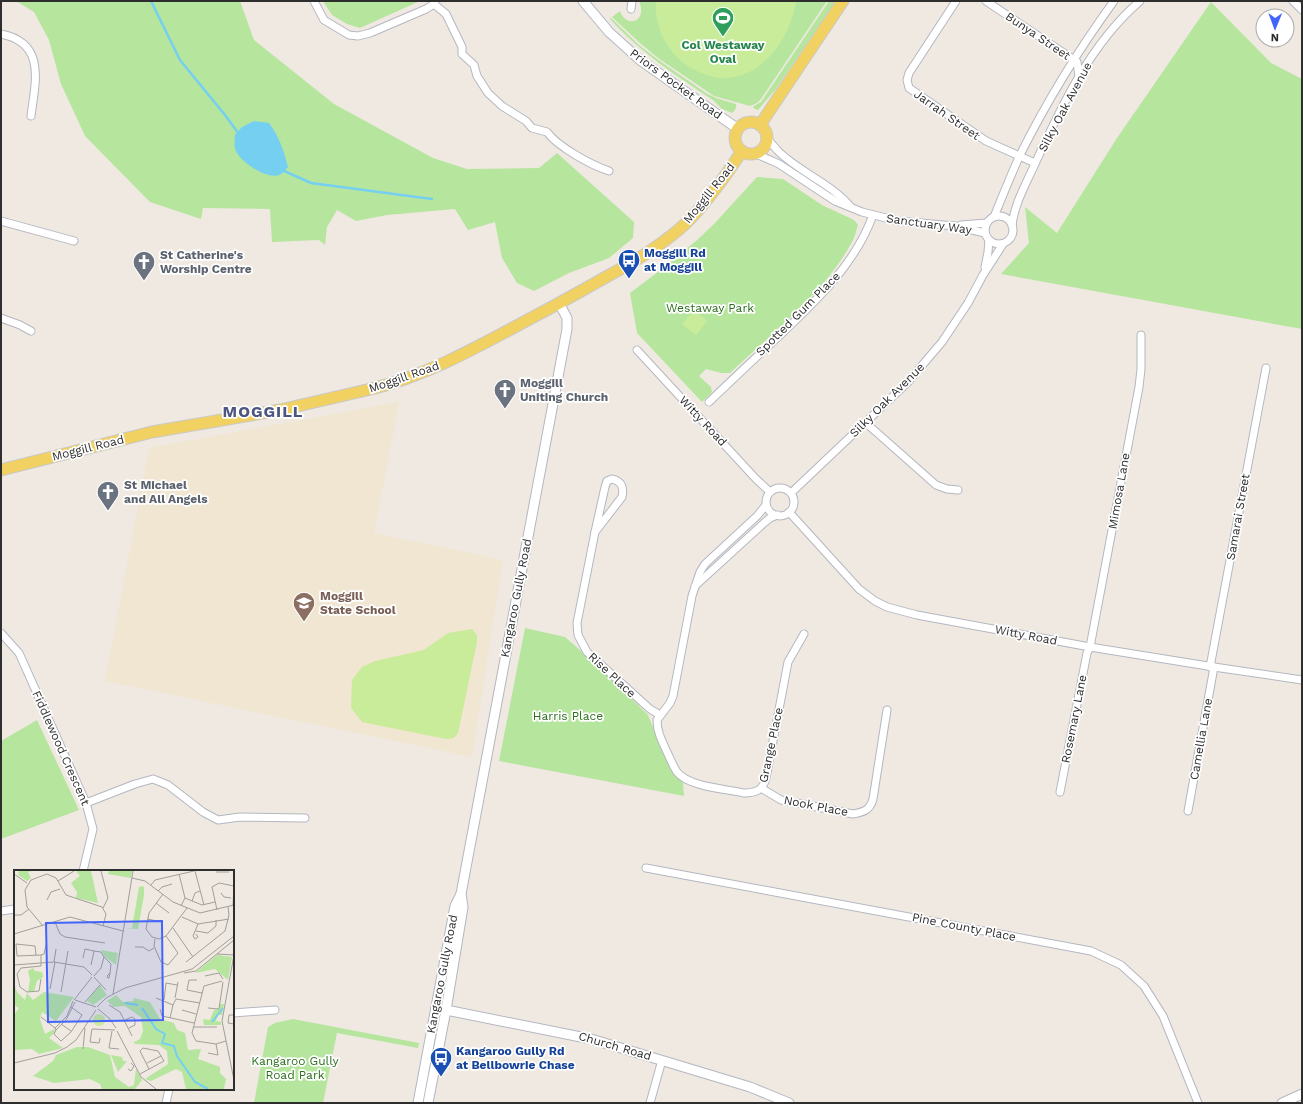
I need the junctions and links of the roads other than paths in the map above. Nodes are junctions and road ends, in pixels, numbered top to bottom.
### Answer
1 (314, 1) edge
2 (583, 1) edge
3 (632, 1) edge
4 (843, 1) edge
5 (956, 1) edge
6 (986, 1) edge
7 (1114, 1) edge
8 (1140, 1) edge
9 (1293, 1) edge
10 (434, 2) edge
11 (631, 9) dead end
12 (1302, 10) edge
13 (1, 34) edge
14 (1074, 60) junction
15 (1079, 77) junction
16 (31, 116) dead end
17 (760, 125) junction
18 (738, 129) junction
19 (767, 138) junction
20 (742, 151) junction
21 (754, 153) junction
22 (1020, 156) junction
23 (1035, 163) junction
24 (609, 171) dead end
25 (850, 206) junction
26 (873, 216) junction
27 (994, 217) junction
28 (1, 221) edge
29 (987, 223) junction
30 (955, 226) junction
31 (1012, 226) junction
32 (987, 237) junction
33 (74, 241) dead end
34 (1003, 244) junction
35 (983, 275) junction
36 (559, 303) junction
37 (1, 318) edge
38 (31, 331) dead end
39 (1140, 335) dead end
40 (637, 350) dead end
41 (1266, 368) dead end
42 (709, 402) dead end
43 (866, 423) junction
44 (1, 470) edge
45 (958, 490) dead end
46 (770, 492) junction
47 (791, 493) junction
48 (766, 505) junction
49 (789, 512) junction
50 (777, 515) junction
51 (595, 532) junction
52 (695, 586) junction
53 (1, 632) edge
54 (804, 634) dead end
55 (1090, 647) junction
56 (1212, 667) junction
57 (1302, 680) edge
58 (887, 710) dead end
59 (660, 715) junction
60 (762, 788) junction
61 (1060, 792) dead end
62 (86, 803) junction
63 (1188, 811) dead end
64 (305, 818) dead end
65 (646, 868) dead end
66 (82, 870) edge
67 (461, 894) junction
68 (14, 910) edge
69 (1, 911) edge
70 (436, 1008) junction
71 (275, 1010) dead end
72 (446, 1010) junction
73 (234, 1013) edge
74 (662, 1060) junction
75 (169, 1090) edge
76 (1302, 1094) edge
77 (166, 1103) edge
78 (418, 1103) edge
79 (428, 1103) edge
80 (650, 1103) edge
81 (789, 1103) edge
82 (1198, 1103) edge
83 (1282, 1103) edge

1 - 10 street
2 - 18 main road, Priors Pocket Road
3 - 11 street
4 - 17 main road
5 - 22 street, Jarrah Street
6 - 14 street, Bunya Street
7 - 14 street, Silky Oak Avenue
8 - 15 street, Silky Oak Avenue
9 - 12 street
10 - 24 street
13 - 16 street
14 - 15 street, Bunya Street
14 - 22 street, Silky Oak Avenue
15 - 23 street, Silky Oak Avenue
17 - 18 main road
17 - 19 main road
18 - 20 main road
19 - 21 main road
19 - 25 street, Sanctuary Way
20 - 21 main road
20 - 36 main road, Moggill Road
21 - 25 street, Sanctuary Way
22 - 23 street, Jarrah Street
22 - 27 street, Silky Oak Avenue
23 - 31 street, Silky Oak Avenue
25 - 26 street, Sanctuary Way
26 - 30 street, Sanctuary Way
26 - 42 street, Spotted Gum Place
27 - 29 street, Silky Oak Avenue
27 - 31 street
28 - 33 street
29 - 30 street
29 - 32 street, Silky Oak Avenue
30 - 32 street, Sanctuary Way
31 - 34 street, Silky Oak Avenue
32 - 34 street
32 - 35 street, Silky Oak Avenue
34 - 35 street, Silky Oak Avenue
35 - 43 street, Silky Oak Avenue
36 - 44 main road, Moggill Road
36 - 67 main road, Kangaroo Gully Road
37 - 38 street
39 - 55 street, Mimosa Lane
40 - 46 street, Witty Road
41 - 56 street, Samarai Street
43 - 45 street
43 - 47 street, Silky Oak Avenue
46 - 47 street
46 - 48 street
47 - 49 street
48 - 50 street
48 - 52 street
49 - 50 street
49 - 55 street, Witty Road
50 - 52 street
51 - 51 street, Rise Place
51 - 59 street, Rise Place
52 - 59 street
53 - 62 street, Fiddlewood Crescent
54 - 60 street, Grange Place
55 - 56 street, Witty Road
55 - 61 street, Rosemary Lane
56 - 57 street, Witty Road
56 - 63 street, Camellia Lane
58 - 60 street, Nook Place
59 - 60 street, Grange Place
62 - 64 street
62 - 66 street, Fiddlewood Crescent
65 - 82 street, Pine County Place
67 - 70 main road, Kangaroo Gully Road
67 - 72 main road, Kangaroo Gully Road
68 - 69 street
70 - 72 main road, Church Road
70 - 78 main road, Kangaroo Gully Road
71 - 73 street
72 - 74 main road, Church Road
72 - 79 main road, Kangaroo Gully Road
74 - 80 street
74 - 81 main road, Church Road
75 - 77 street
76 - 83 main road

